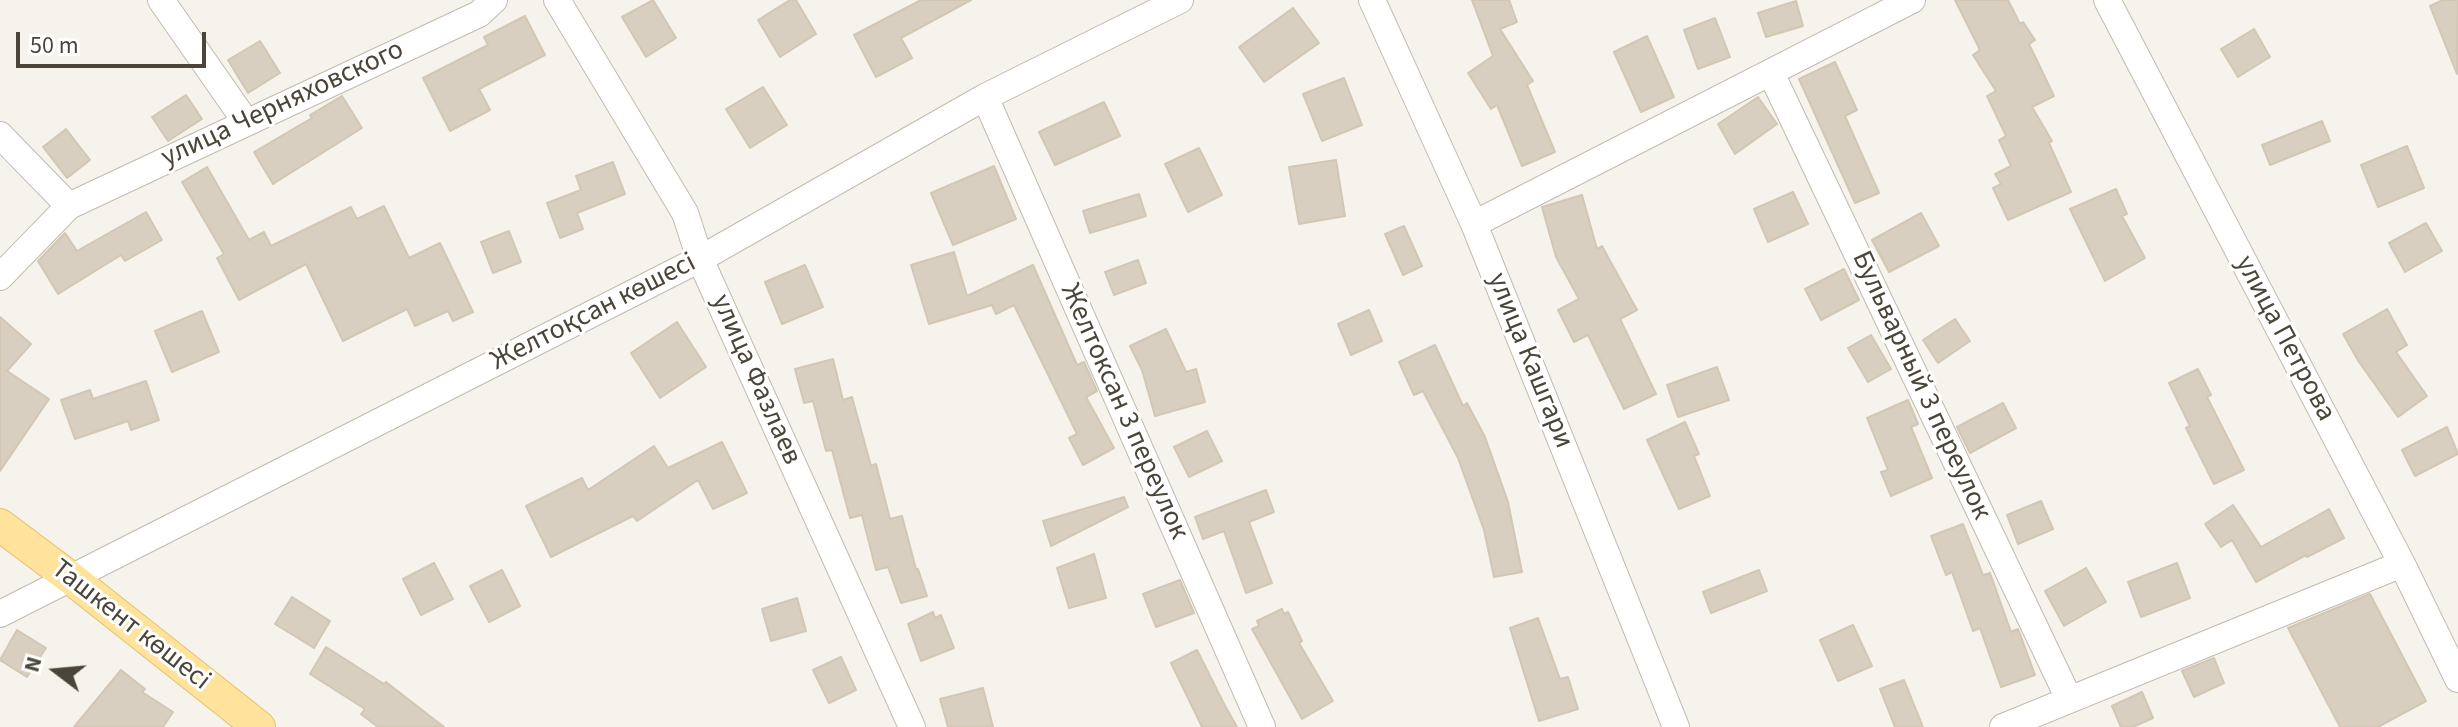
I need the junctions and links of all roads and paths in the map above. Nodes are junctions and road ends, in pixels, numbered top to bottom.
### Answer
1 (161, 0) edge
2 (494, 0) edge
3 (557, 0) edge
4 (1180, 0) edge
5 (1372, 0) edge
6 (1912, 0) edge
7 (2107, 0) edge
8 (1771, 73) junction
9 (985, 97) junction
10 (246, 122) junction
11 (0, 135) edge
12 (69, 206) junction
13 (1474, 224) junction
14 (700, 259) junction
15 (0, 277) edge
16 (0, 525) edge
17 (2402, 564) junction
18 (72, 579) junction
19 (0, 614) edge
20 (2458, 679) edge
21 (2069, 699) junction
22 (259, 727) edge
23 (912, 727) edge
24 (1262, 727) edge
25 (1676, 727) edge
26 (2003, 727) edge

1 - 10 street
2 - 10 street, улица Черняховского
3 - 14 street, улица Фазлаев
4 - 9 street, Желтоқсан көшесі
5 - 13 street, улица Кашгари
6 - 8 street
7 - 17 street, улица Петрова
8 - 13 street
8 - 21 street, Бульварный 3 переулок
9 - 14 street, Желтоқсан көшесі
9 - 24 street, Желтоксан 3 переулок
10 - 12 street, улица Черняховского
11 - 12 street
12 - 15 street, улица Черняховского
13 - 25 street, улица Кашгари
14 - 18 street, Желтоқсан көшесі
14 - 23 street, улица Фазлаев
16 - 18 main road, Ташкент көшесі
17 - 20 street, улица Петрова
17 - 21 street
18 - 19 street, Желтоқсан көшесі
18 - 22 main road, Ташкент көшесі
21 - 26 street

